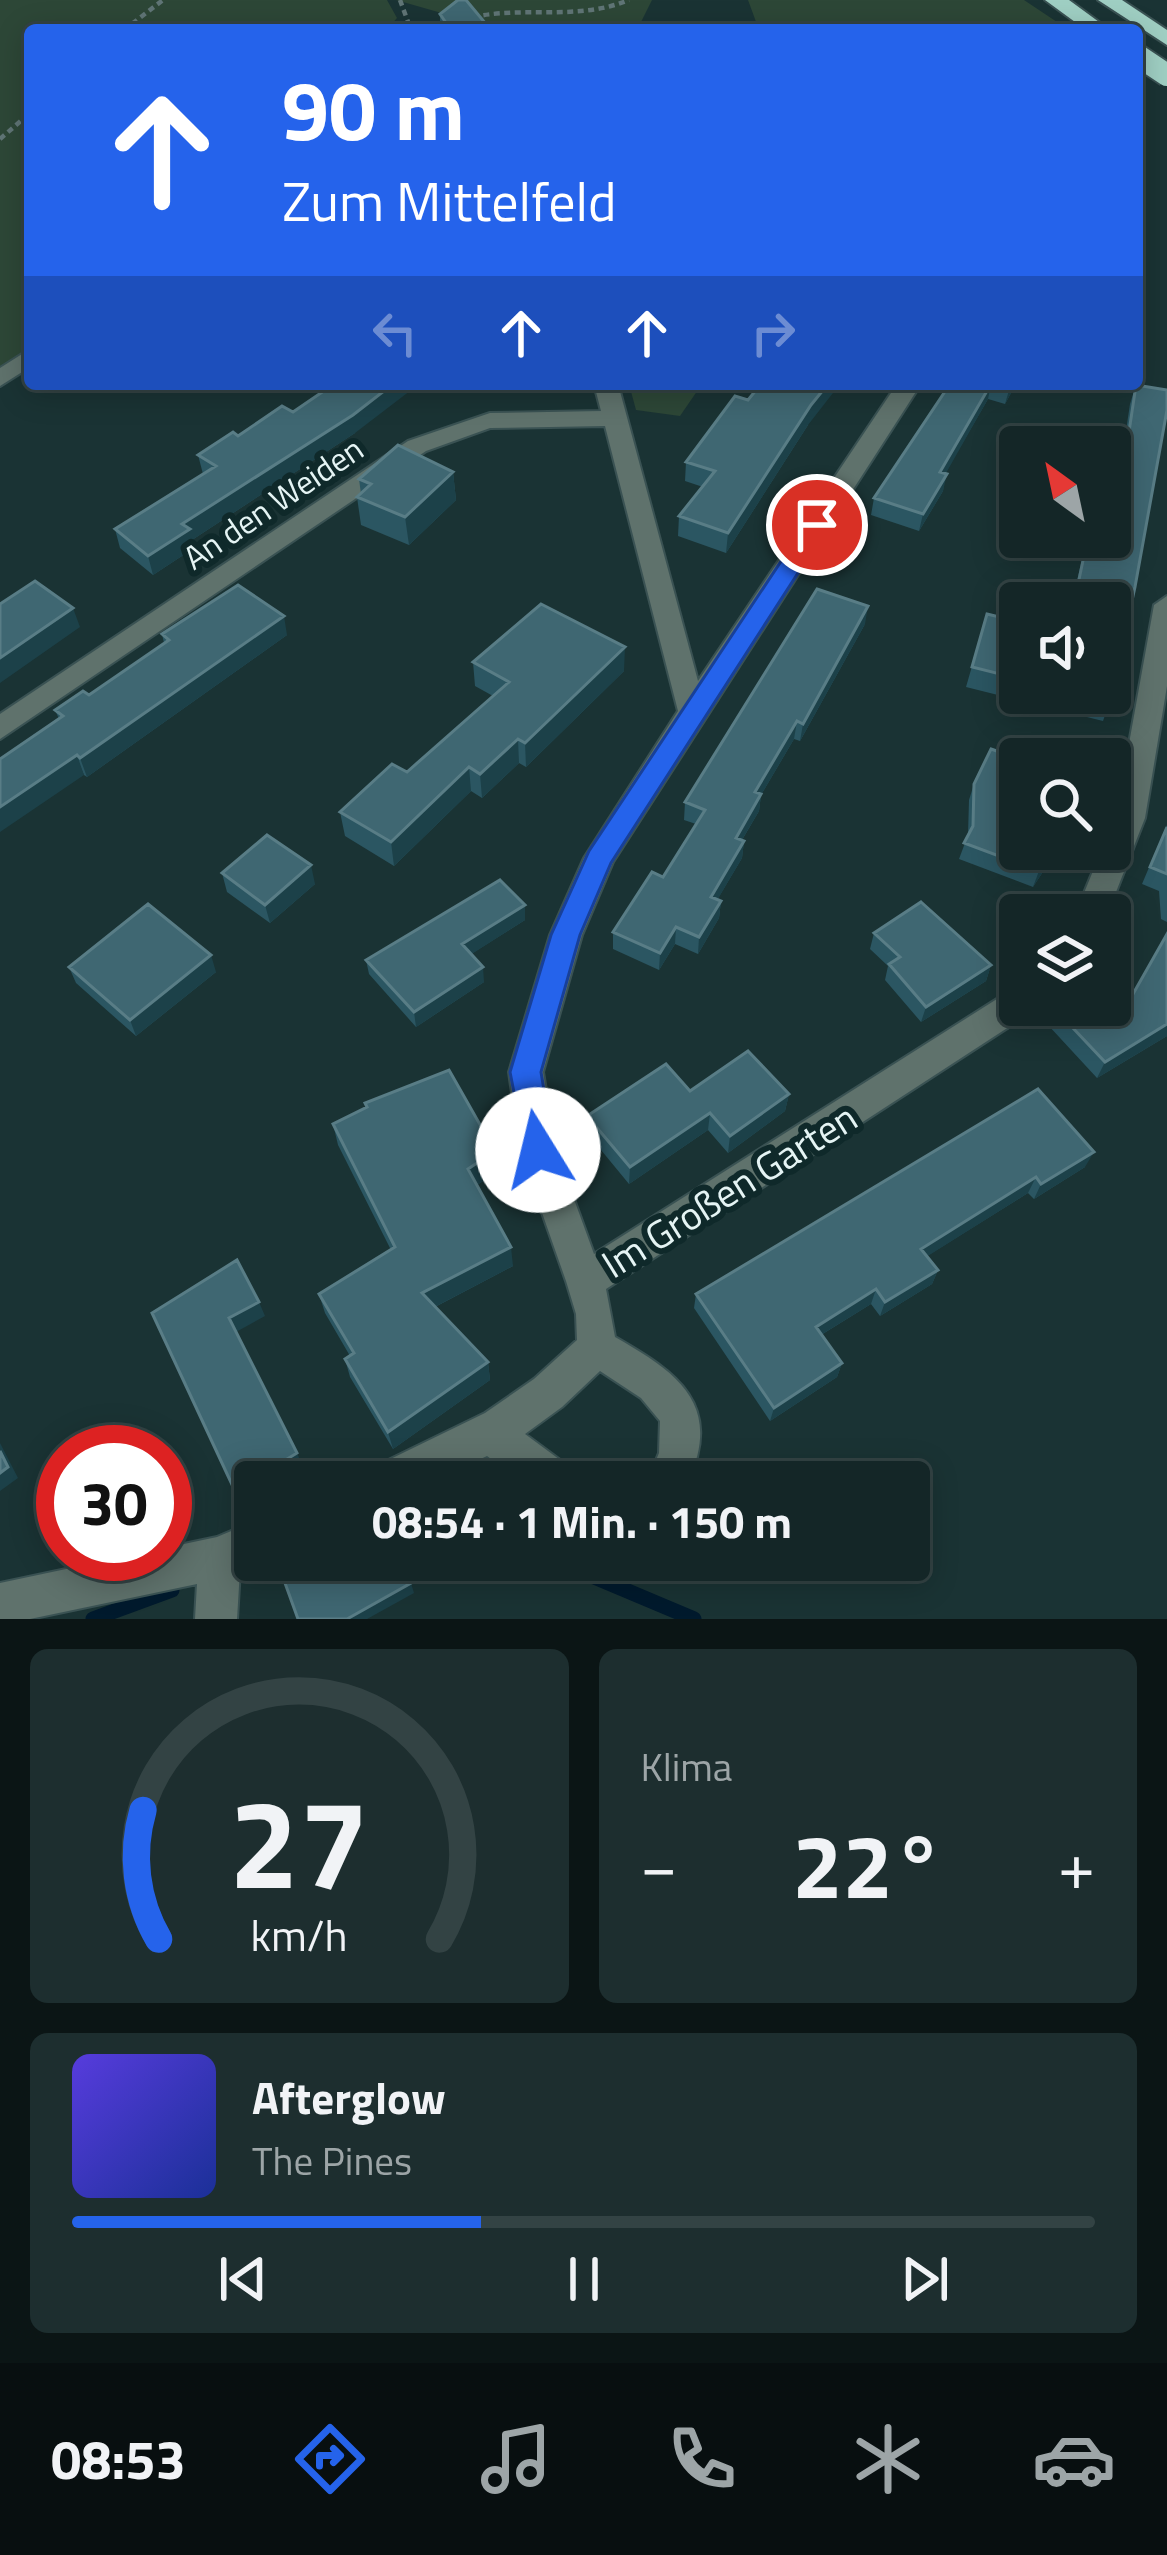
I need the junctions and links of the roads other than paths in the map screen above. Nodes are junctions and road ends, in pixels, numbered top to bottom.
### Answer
1 (1054, 0) edge
2 (1108, 0) edge
3 (1091, 24) edge
4 (1167, 39) edge
5 (24, 361) edge
6 (0, 379) edge
7 (607, 390) edge
8 (905, 390) edge
9 (613, 419) junction
10 (1167, 605) edge
11 (692, 712) junction
12 (0, 728) edge
13 (1099, 894) edge
14 (999, 1016) edge
15 (585, 1281) junction
16 (596, 1347) junction
17 (491, 1434) junction
18 (432, 1461) edge
19 (528, 1461) edge
20 (679, 1461) edge
21 (234, 1551) edge
22 (234, 1560) edge
23 (0, 1604) edge
24 (216, 1619) edge

1 - 3 highway
2 - 4 highway
5 - 6 street
7 - 9 street
8 - 11 street
9 - 11 street
9 - 12 street, An den Weiden
10 - 13 street
11 - 15 street
14 - 15 street, Im Großen Garten
15 - 16 street, Im Großen Garten
16 - 17 street
16 - 20 street
17 - 18 street
17 - 19 street
21 - 23 street
22 - 24 street

